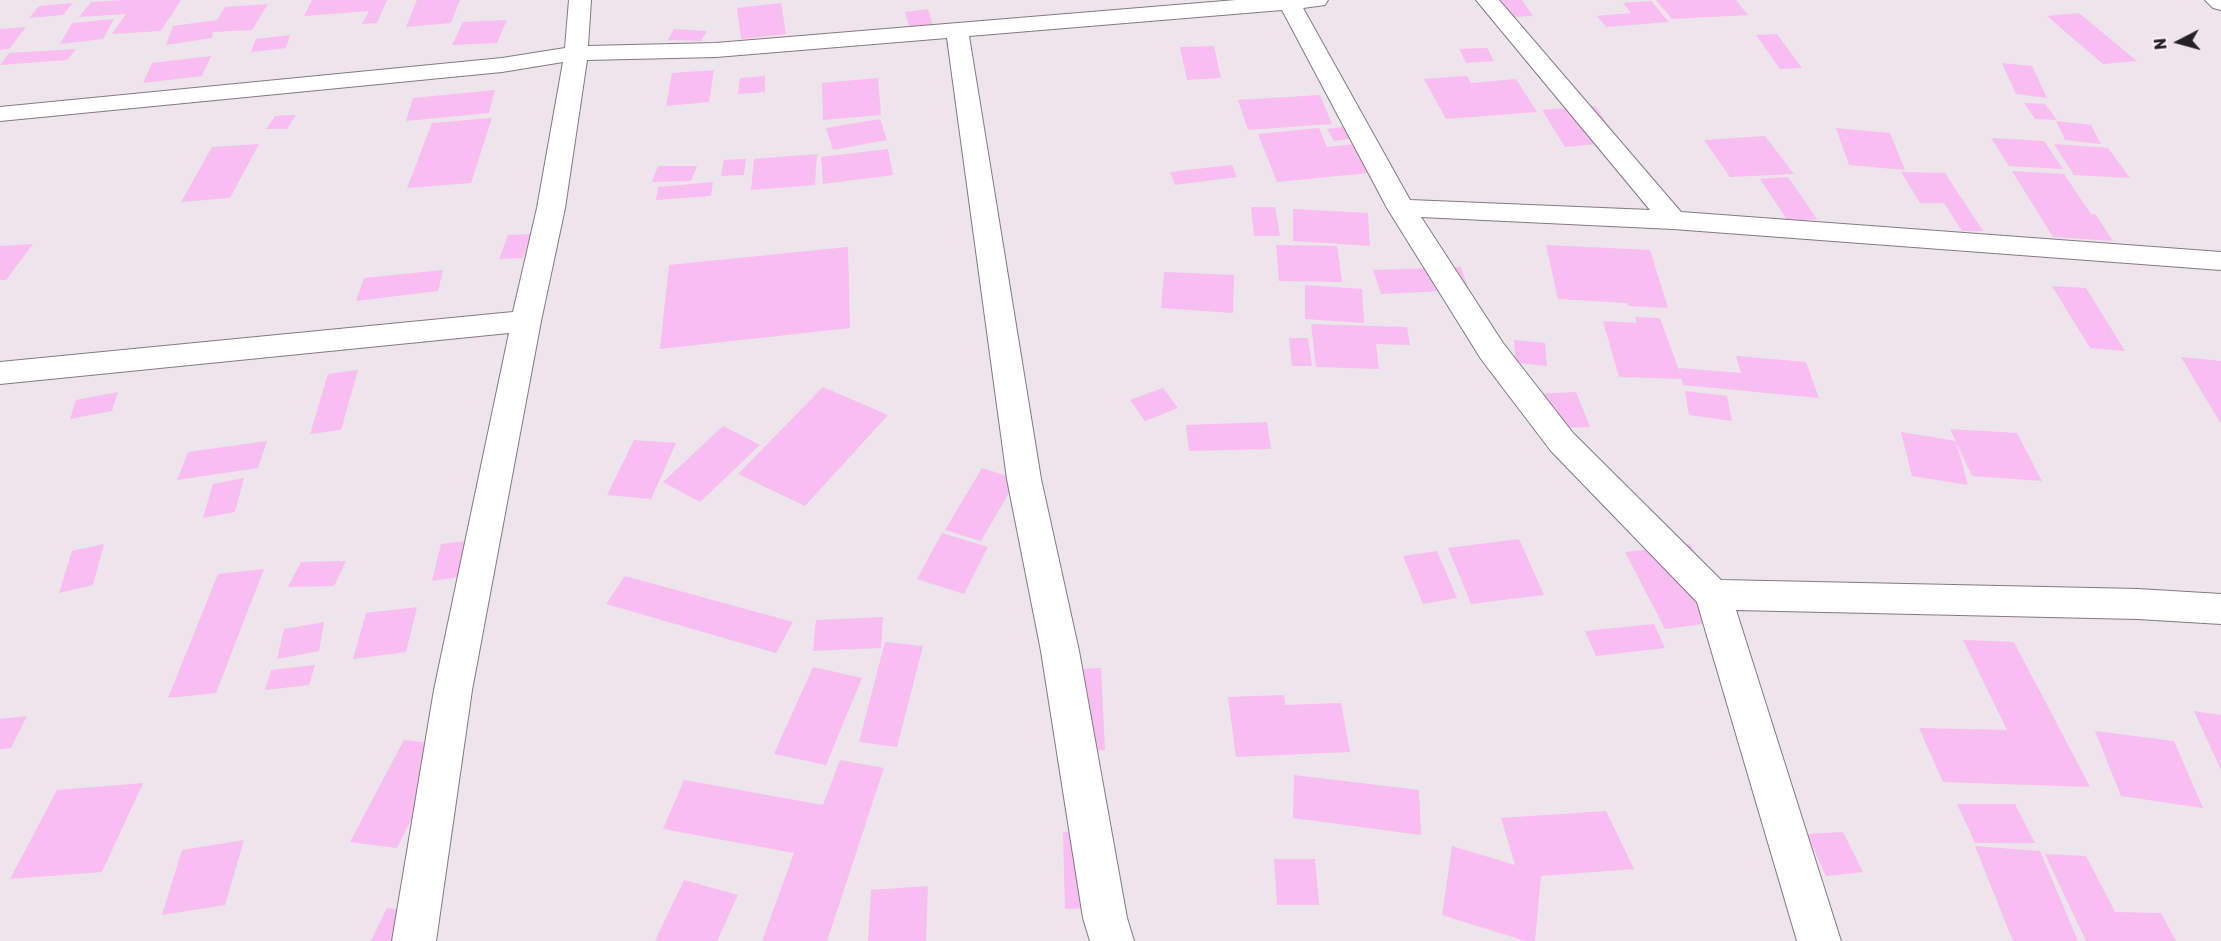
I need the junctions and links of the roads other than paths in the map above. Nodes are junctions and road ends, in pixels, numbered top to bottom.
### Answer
1 (580, 0) edge
2 (1317, 0) edge
3 (1487, 0) edge
4 (2216, 0) edge
5 (1290, 3) junction
6 (2221, 3) edge
7 (957, 30) junction
8 (576, 53) junction
9 (0, 114) edge
10 (1401, 208) junction
11 (1673, 220) junction
12 (2221, 261) edge
13 (526, 321) junction
14 (0, 373) edge
15 (1713, 595) junction
16 (2221, 609) edge
17 (414, 941) edge
18 (1112, 941) edge
19 (1819, 941) edge

1 - 8 street
2 - 5 street
3 - 11 street
4 - 6 street
5 - 7 street
5 - 10 street
7 - 8 street
7 - 18 street
8 - 9 street
8 - 13 street
10 - 11 street
10 - 15 street
11 - 12 street
13 - 14 street
13 - 17 street
15 - 16 street
15 - 19 street

